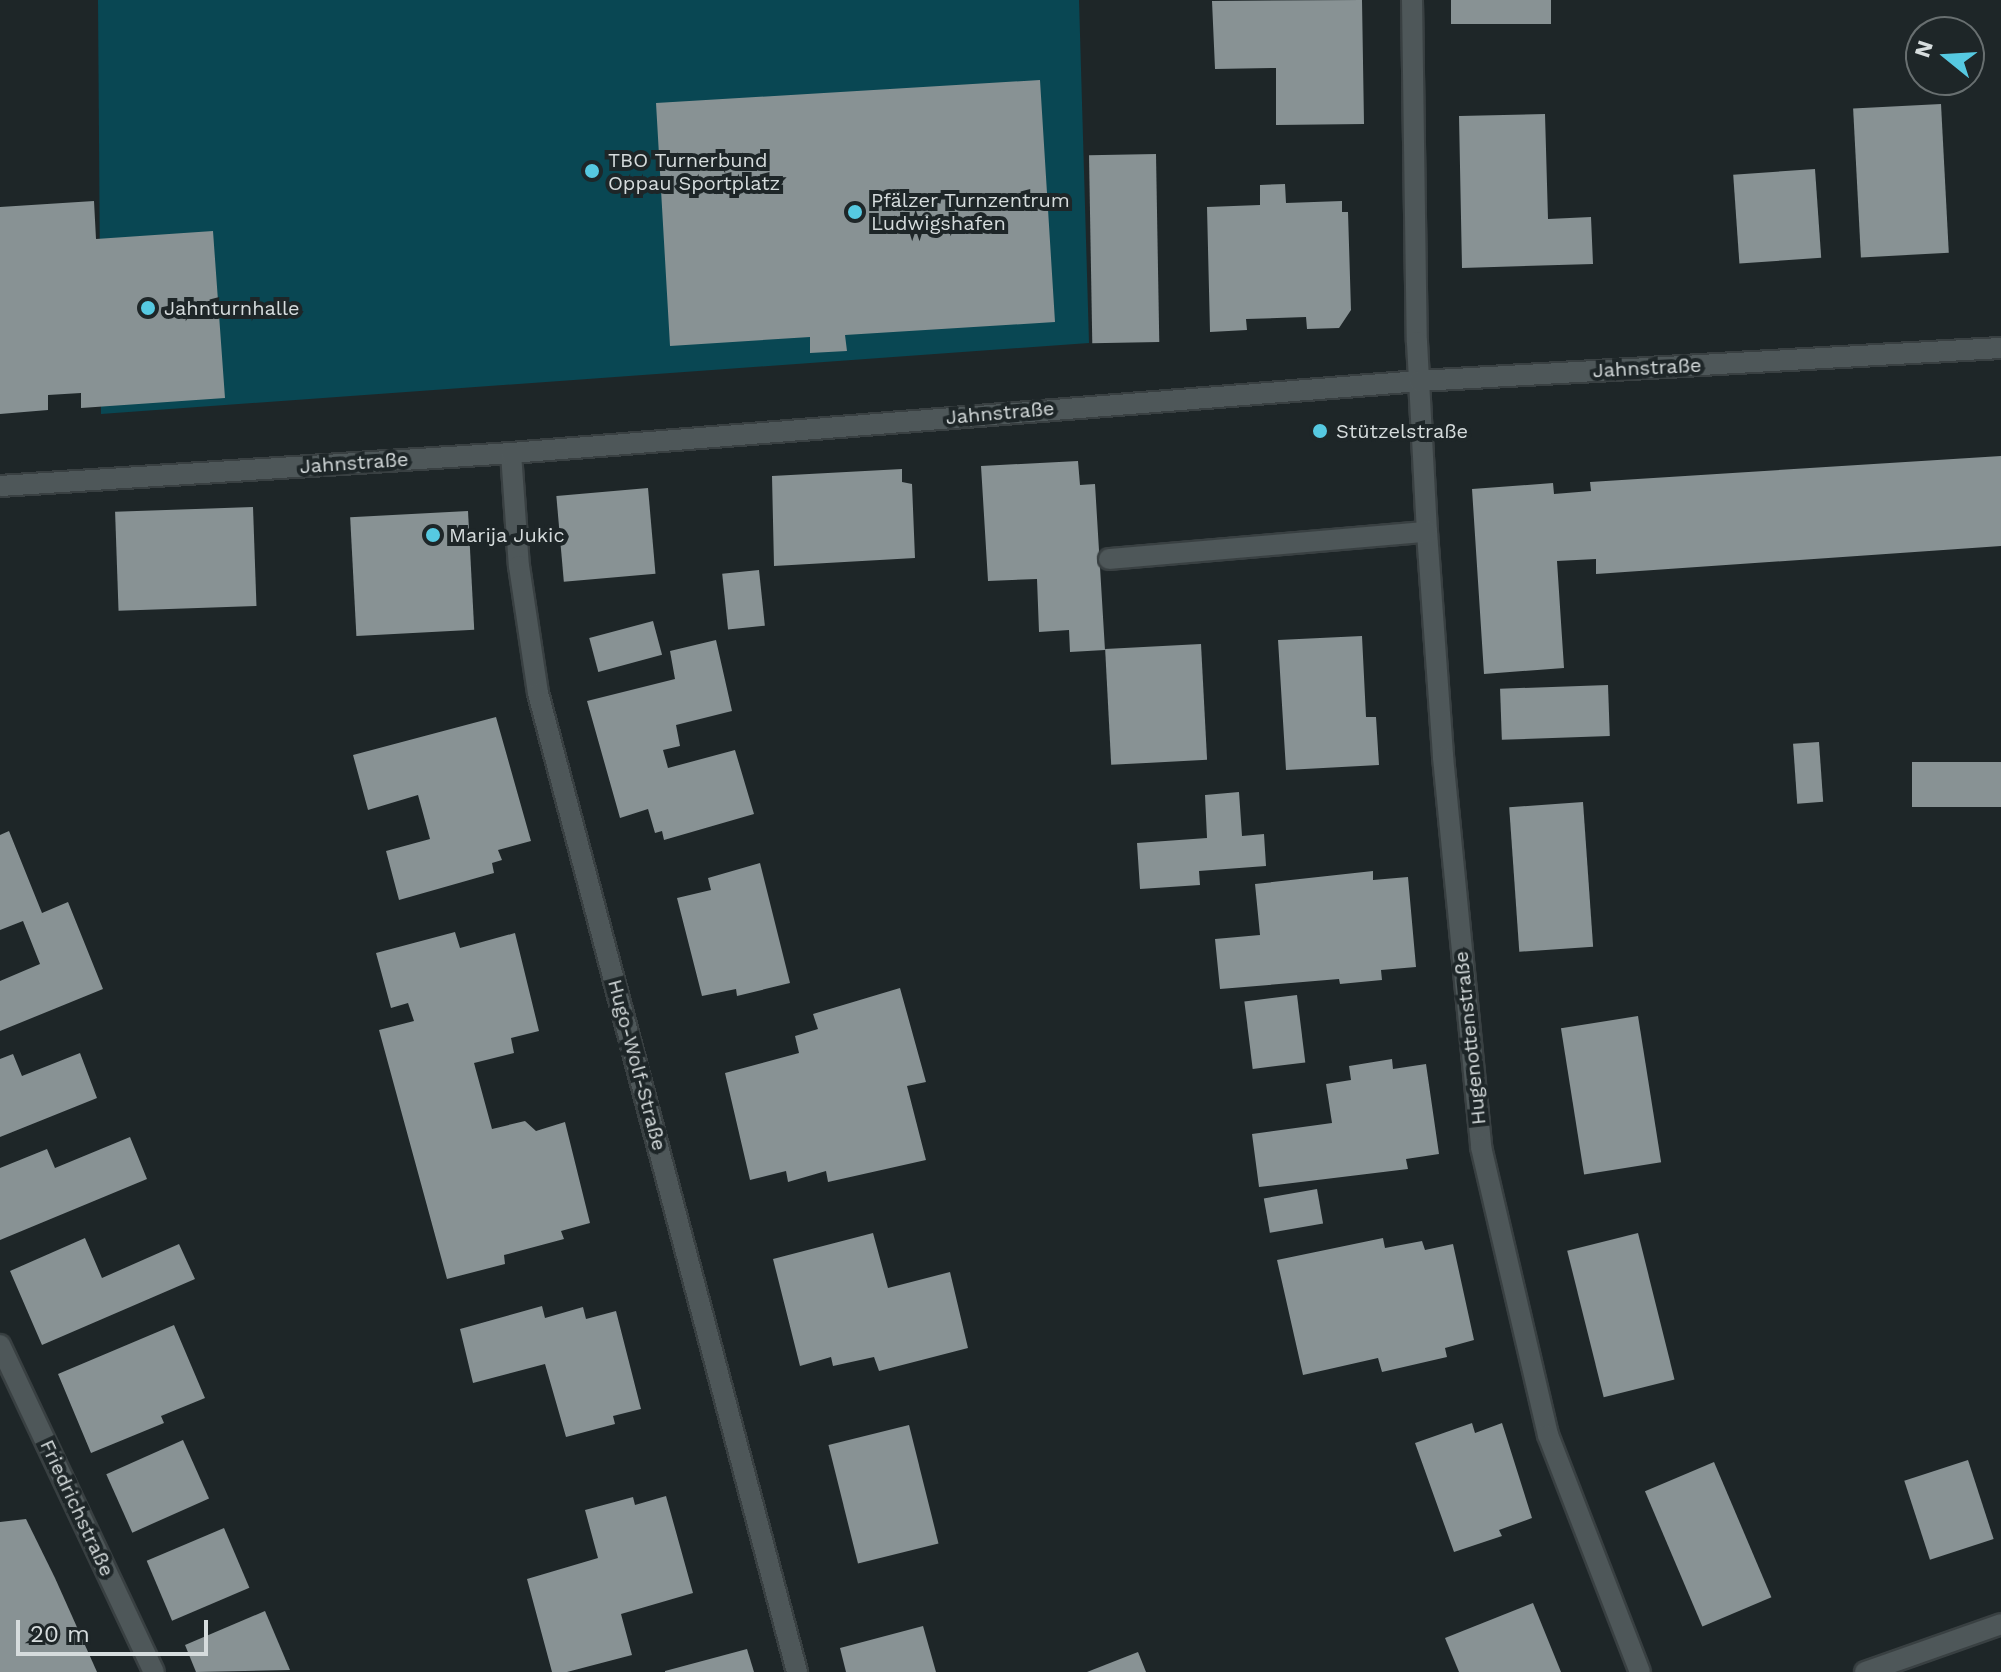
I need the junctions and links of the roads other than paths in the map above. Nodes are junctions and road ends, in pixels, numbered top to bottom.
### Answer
1 (1412, 0) edge
2 (2001, 348) edge
3 (1419, 381) junction
4 (511, 453) junction
5 (0, 486) edge
6 (1427, 532) junction
7 (1109, 559) dead end
8 (0, 1345) edge
9 (2001, 1624) edge
10 (154, 1672) edge
11 (797, 1672) edge
12 (1640, 1672) edge
13 (1865, 1672) edge

1 - 3 street
2 - 3 street, Jahnstraße
3 - 4 street, Jahnstraße
3 - 6 street, Hugenottenstraße
4 - 5 street, Jahnstraße
4 - 11 street, Hugo-Wolf-Straße
6 - 7 street
6 - 12 street, Hugenottenstraße
8 - 10 street, Friedrichstraße
9 - 13 street

